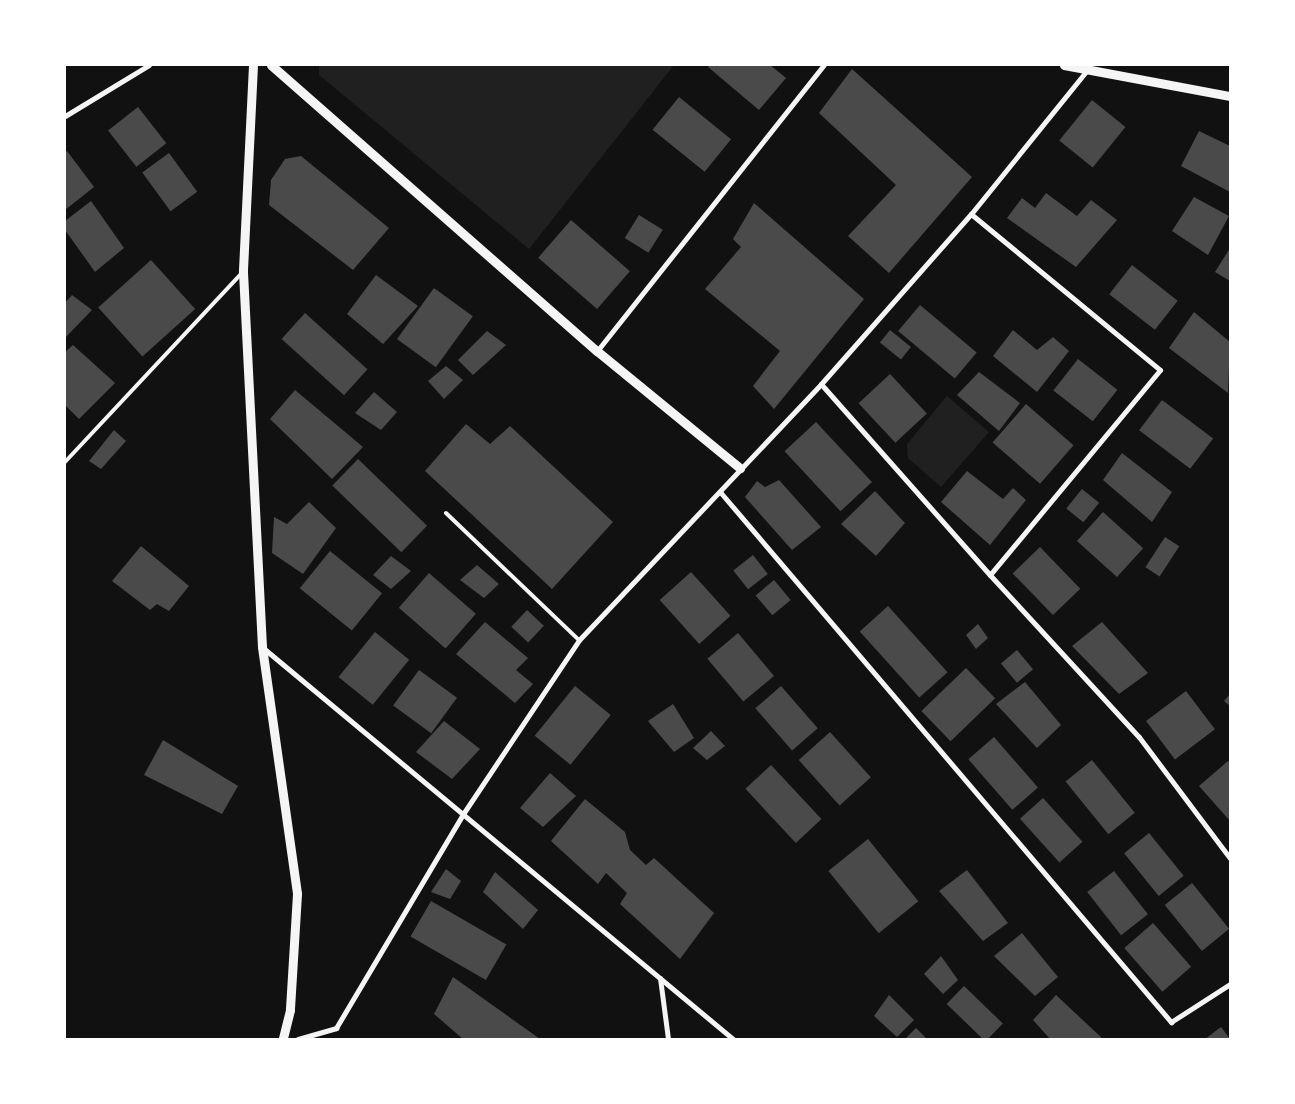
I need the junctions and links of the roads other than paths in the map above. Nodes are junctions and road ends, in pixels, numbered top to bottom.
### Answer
1 (149, 65) edge
2 (253, 65) edge
3 (272, 65) edge
4 (824, 65) edge
5 (1064, 65) edge
6 (1087, 70) junction
7 (1230, 96) edge
8 (65, 116) edge
9 (971, 214) junction
10 (243, 272) junction
11 (597, 351) junction
12 (821, 384) junction
13 (65, 462) edge
14 (740, 468) junction
15 (721, 493) junction
16 (446, 513) dead end
17 (990, 575) junction
18 (579, 640) junction
19 (262, 647) junction
20 (463, 814) junction
21 (1230, 858) edge
22 (660, 978) junction
23 (1230, 984) edge
24 (282, 1039) edge
25 (298, 1039) edge
26 (668, 1039) edge
27 (733, 1039) edge

1 - 8 street
2 - 10 street
3 - 11 street
4 - 11 street
5 - 6 street
6 - 7 street
6 - 9 street
9 - 12 street
9 - 17 street
10 - 13 lane
10 - 19 street
11 - 14 street
12 - 14 street
12 - 17 street
14 - 15 street
15 - 18 street
15 - 23 street
16 - 18 lane
17 - 21 street
18 - 20 street
19 - 20 street
19 - 24 street
20 - 22 street
20 - 25 street
22 - 26 street
22 - 27 street

